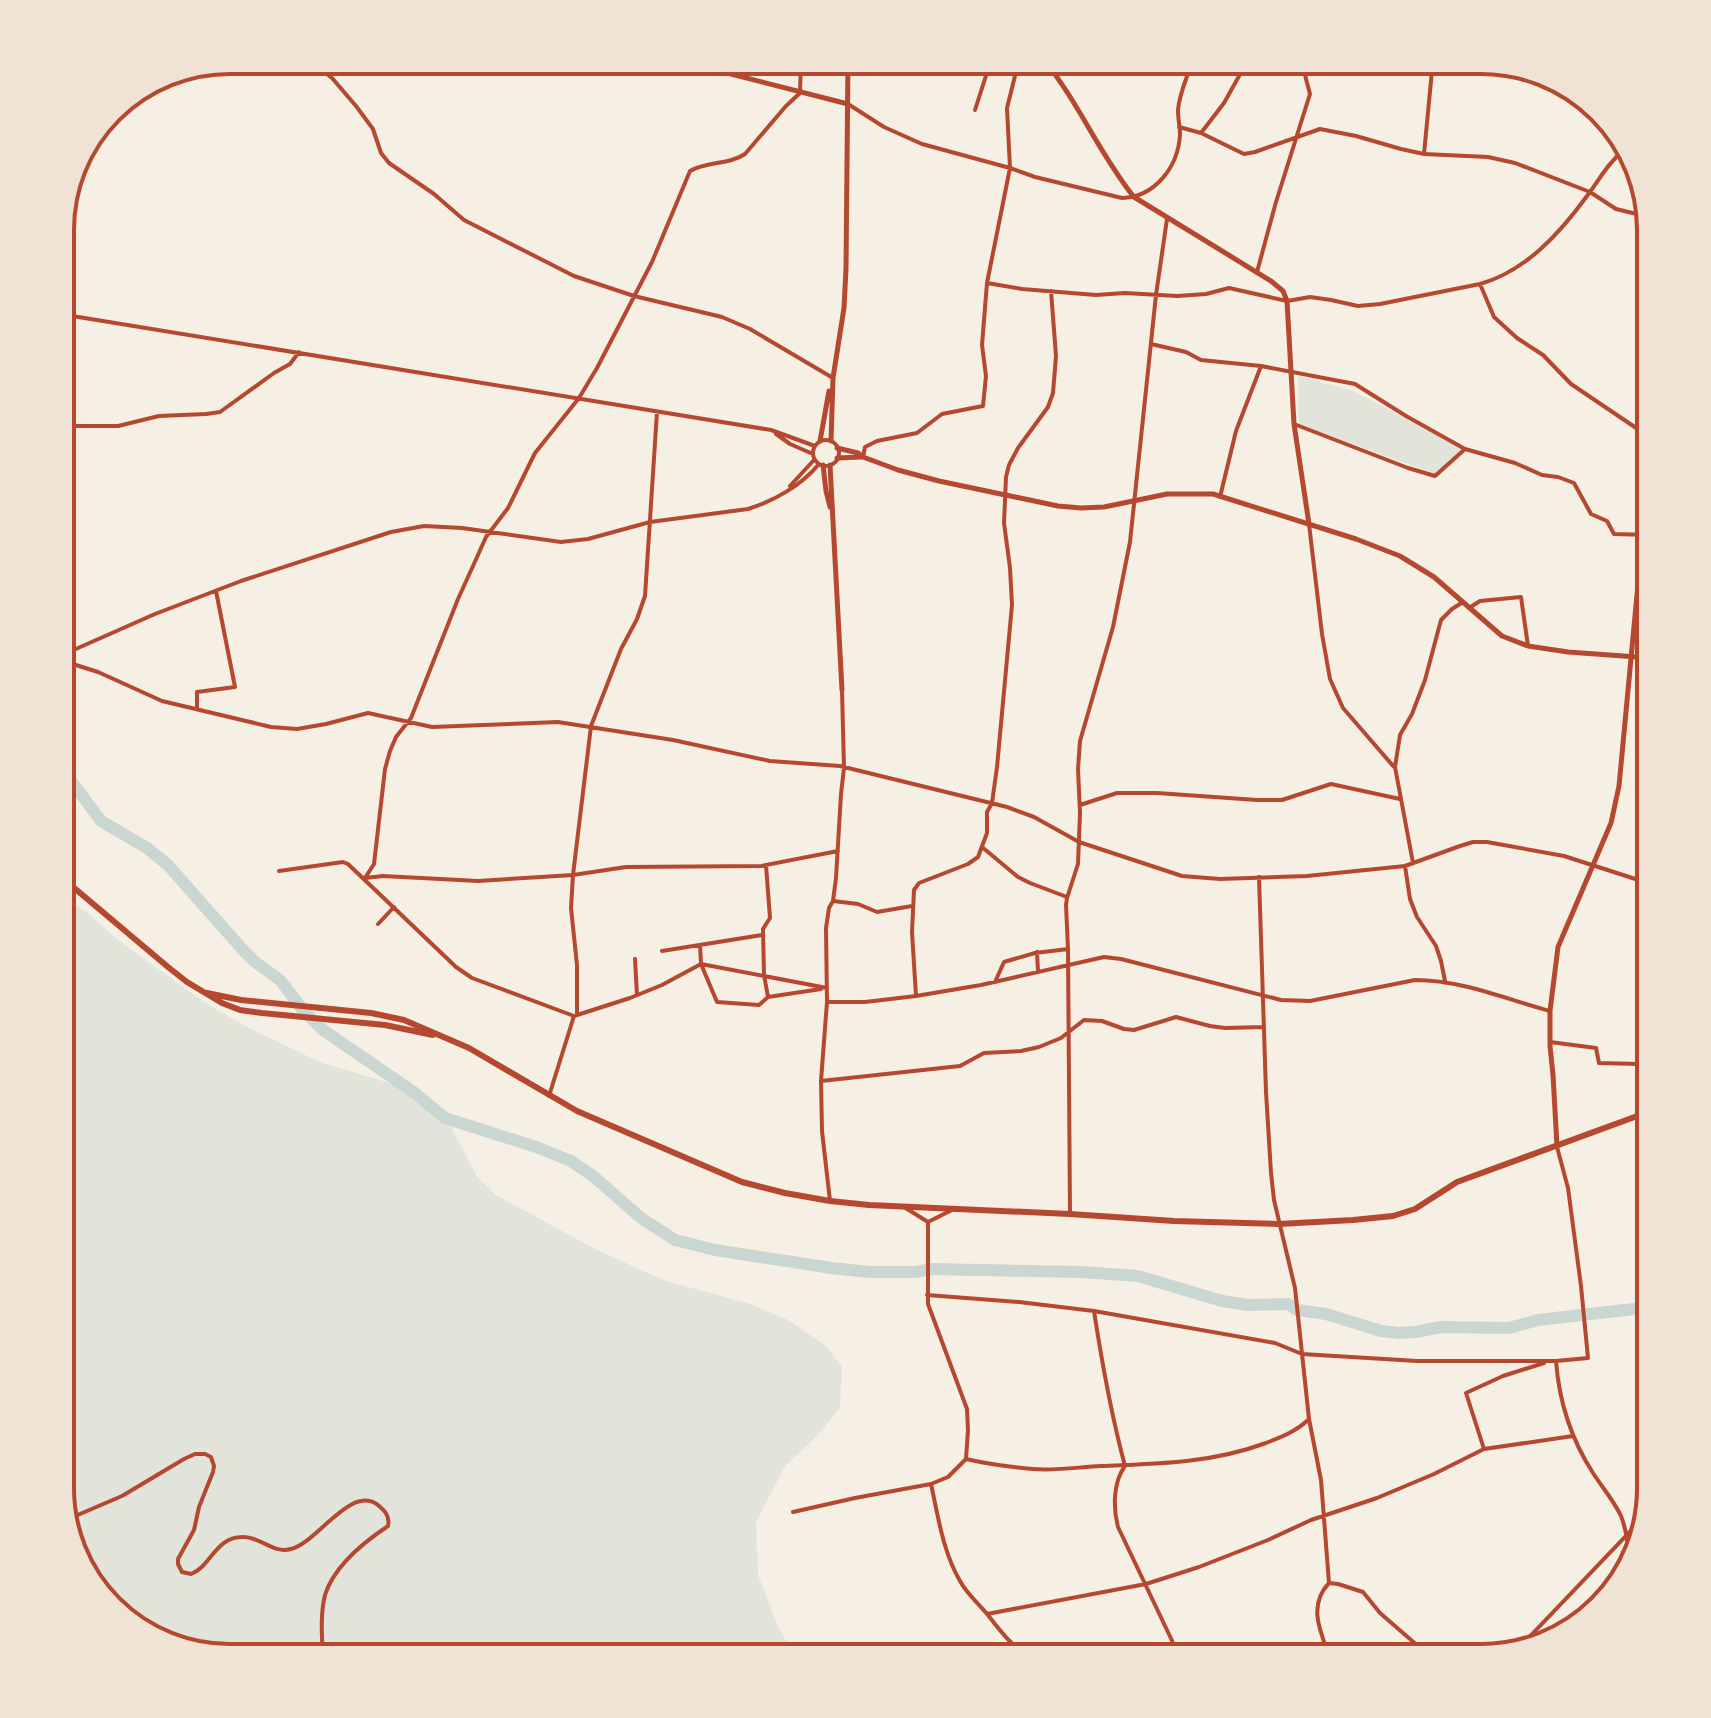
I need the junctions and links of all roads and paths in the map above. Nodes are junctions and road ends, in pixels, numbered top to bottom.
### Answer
1 (327, 74) edge
2 (729, 74) edge
3 (801, 74) edge
4 (848, 74) edge
5 (987, 74) edge
6 (1016, 74) edge
7 (1054, 74) edge
8 (1188, 74) edge
9 (1240, 74) edge
10 (1305, 74) edge
11 (1432, 74) edge
12 (800, 93) junction
13 (848, 104) junction
14 (975, 110) dead end
15 (1179, 127) junction
16 (1201, 133) junction
17 (1295, 137) junction
18 (1424, 154) junction
19 (1618, 155) edge
20 (1010, 168) junction
21 (1590, 192) junction
22 (1134, 197) junction
23 (1636, 214) edge
24 (1167, 219) junction
25 (1257, 272) junction
26 (987, 283) junction
27 (1480, 284) junction
28 (1051, 291) junction
29 (1156, 295) junction
30 (634, 296) junction
31 (1287, 301) junction
32 (74, 316) edge
33 (1151, 344) junction
34 (299, 352) junction
35 (1261, 366) junction
36 (1291, 373) junction
37 (833, 378) junction
38 (579, 398) junction
39 (657, 412) junction
40 (1294, 424) junction
41 (74, 426) edge
42 (1637, 429) edge
43 (771, 430) junction
44 (831, 441) junction
45 (818, 444) junction
46 (837, 448) junction
47 (1465, 449) junction
48 (863, 457) junction
49 (837, 458) junction
50 (820, 461) junction
51 (1004, 496) junction
52 (1220, 497) junction
53 (1135, 500) junction
54 (650, 522) junction
55 (1309, 524) junction
56 (492, 532) junction
57 (1637, 534) edge
58 (1637, 590) edge
59 (216, 591) junction
60 (1463, 602) junction
61 (1469, 608) junction
62 (1528, 646) junction
63 (74, 652) edge
64 (1630, 656) junction
65 (1637, 657) edge
66 (74, 663) edge
67 (842, 690) joint
68 (197, 710) junction
69 (408, 723) junction
70 (591, 726) junction
71 (1395, 767) junction
72 (844, 768) junction
73 (1400, 799) junction
74 (992, 803) junction
75 (1080, 805) junction
76 (1079, 842) junction
77 (982, 847) junction
78 (838, 851) junction
79 (1413, 863) junction
80 (766, 865) junction
81 (1592, 865) junction
82 (1405, 866) junction
83 (279, 871) dead end
84 (573, 875) junction
85 (1259, 877) junction
86 (365, 878) junction
87 (1637, 879) edge
88 (74, 888) edge
89 (1067, 897) junction
90 (833, 901) junction
91 (913, 906) junction
92 (394, 907) junction
93 (378, 924) dead end
94 (763, 935) junction
95 (700, 945) junction
96 (1068, 949) junction
97 (662, 951) dead end
98 (1037, 952) junction
99 (635, 959) dead end
100 (701, 964) junction
101 (1068, 965) junction
102 (1038, 972) junction
103 (764, 975) junction
104 (1445, 981) junction
105 (995, 982) junction
106 (827, 988) junction
107 (207, 993) junction
108 (637, 995) junction
109 (916, 996) junction
110 (1263, 996) junction
111 (768, 997) junction
112 (827, 1002) junction
113 (1550, 1011) junction
114 (575, 1015) junction
115 (1264, 1027) junction
116 (1068, 1031) junction
117 (448, 1039) junction
118 (1550, 1042) junction
119 (1637, 1064) edge
120 (821, 1081) junction
121 (549, 1096) junction
122 (1637, 1116) edge
123 (1557, 1147) junction
124 (830, 1201) junction
125 (903, 1207) junction
126 (954, 1209) junction
127 (1070, 1214) junction
128 (928, 1224) junction
129 (1279, 1224) junction
130 (927, 1295) junction
131 (1094, 1311) junction
132 (1302, 1351) junction
133 (1553, 1361) junction
134 (1309, 1419) junction
135 (1573, 1436) junction
136 (1484, 1449) junction
137 (966, 1459) junction
138 (1125, 1466) junction
139 (931, 1484) junction
140 (793, 1512) dead end
141 (77, 1515) edge
142 (1323, 1516) junction
143 (1631, 1532) edge
144 (1628, 1535) junction
145 (1628, 1538) edge
146 (1329, 1583) junction
147 (1146, 1584) junction
148 (987, 1614) junction
149 (1530, 1636) edge
150 (323, 1644) edge
151 (1012, 1644) edge
152 (1174, 1644) edge
153 (1325, 1644) edge
154 (1416, 1644) edge

1 - 30 street
2 - 12 street
3 - 12 street
4 - 13 street
5 - 14 street
6 - 20 street
7 - 22 street
8 - 15 street
9 - 16 street
10 - 17 street
11 - 18 street
12 - 13 street
12 - 30 street
13 - 20 street
13 - 37 street
15 - 16 street
15 - 22 street
16 - 17 street
17 - 18 street
17 - 25 street
18 - 21 street
19 - 21 street
20 - 22 street
20 - 26 street
21 - 23 street
21 - 27 street
22 - 24 street
24 - 25 street
24 - 29 street
25 - 31 street
26 - 28 street
26 - 48 street
27 - 31 street
27 - 42 street
28 - 29 street
28 - 51 street
29 - 31 street
29 - 33 street
30 - 37 street
30 - 38 street
31 - 36 street
32 - 34 street
33 - 35 street
33 - 53 street
34 - 38 street
34 - 41 street
35 - 36 street
35 - 52 street
36 - 40 street
36 - 47 street
37 - 44 street
37 - 45 street
38 - 39 street
38 - 56 street
39 - 43 street
39 - 54 street
40 - 47 street
40 - 55 street
43 - 45 street
43 - 50 street
44 - 45 street
44 - 46 street
45 - 50 street
46 - 48 street
46 - 49 street
47 - 57 street
48 - 49 street
48 - 51 street
49 - 50 street
50 - 54 street
50 - 67 street
51 - 53 street
51 - 74 street
52 - 53 street
52 - 55 street
53 - 75 street
54 - 56 street
54 - 70 street
55 - 60 street
55 - 71 street
56 - 59 street
56 - 69 street
58 - 64 street
59 - 63 street
59 - 68 street
60 - 61 street
60 - 71 street
61 - 62 street
61 - 62 street
62 - 64 street
64 - 65 street
64 - 81 street
66 - 68 street
67 - 72 street
68 - 69 street
69 - 70 street
69 - 86 street
70 - 72 street
70 - 84 street
71 - 73 street
72 - 74 street
72 - 78 street
73 - 75 street
73 - 79 street
74 - 76 street
74 - 77 street
75 - 76 street
76 - 85 street
76 - 89 street
77 - 89 street
77 - 91 street
78 - 80 street
78 - 90 street
79 - 81 street
79 - 82 street
80 - 84 street
80 - 94 street
81 - 87 street
81 - 113 street
82 - 85 street
82 - 104 street
83 - 86 street
84 - 86 street
84 - 114 street
85 - 110 street
86 - 92 street
88 - 107 main road
89 - 96 street
90 - 91 street
90 - 106 street
91 - 109 street
92 - 93 street
92 - 114 street
94 - 95 street
94 - 103 street
95 - 97 street
95 - 100 street
96 - 98 street
96 - 101 street
98 - 102 street
98 - 105 street
99 - 108 street
100 - 103 street
100 - 108 street
100 - 111 street
101 - 102 street
101 - 110 street
101 - 116 street
102 - 105 street
103 - 106 street
103 - 111 street
104 - 110 street
104 - 113 street
105 - 109 street
106 - 111 street
106 - 112 street
107 - 117 main road
107 - 117 main road
108 - 114 street
109 - 112 street
110 - 115 street
112 - 120 street
113 - 118 street
114 - 121 street
115 - 116 street
115 - 129 street
116 - 120 street
116 - 127 street
117 - 121 main road
118 - 119 street
118 - 123 street
120 - 124 street
121 - 124 main road
122 - 123 main road
123 - 129 main road
123 - 133 street
124 - 125 main road
125 - 126 main road
125 - 128 street
126 - 127 main road
126 - 128 street
127 - 129 main road
128 - 130 street
129 - 132 street
130 - 131 street
130 - 137 street
131 - 132 street
131 - 138 street
132 - 133 street
132 - 134 street
133 - 135 street
133 - 136 street
134 - 138 street
134 - 142 street
135 - 136 street
135 - 144 street
136 - 142 street
137 - 138 street
137 - 139 street
138 - 147 street
139 - 140 street
139 - 148 street
141 - 150 street
142 - 146 street
142 - 147 street
143 - 144 street
144 - 145 street
144 - 149 street
146 - 153 street
146 - 154 street
147 - 148 street
147 - 152 street
148 - 151 street

